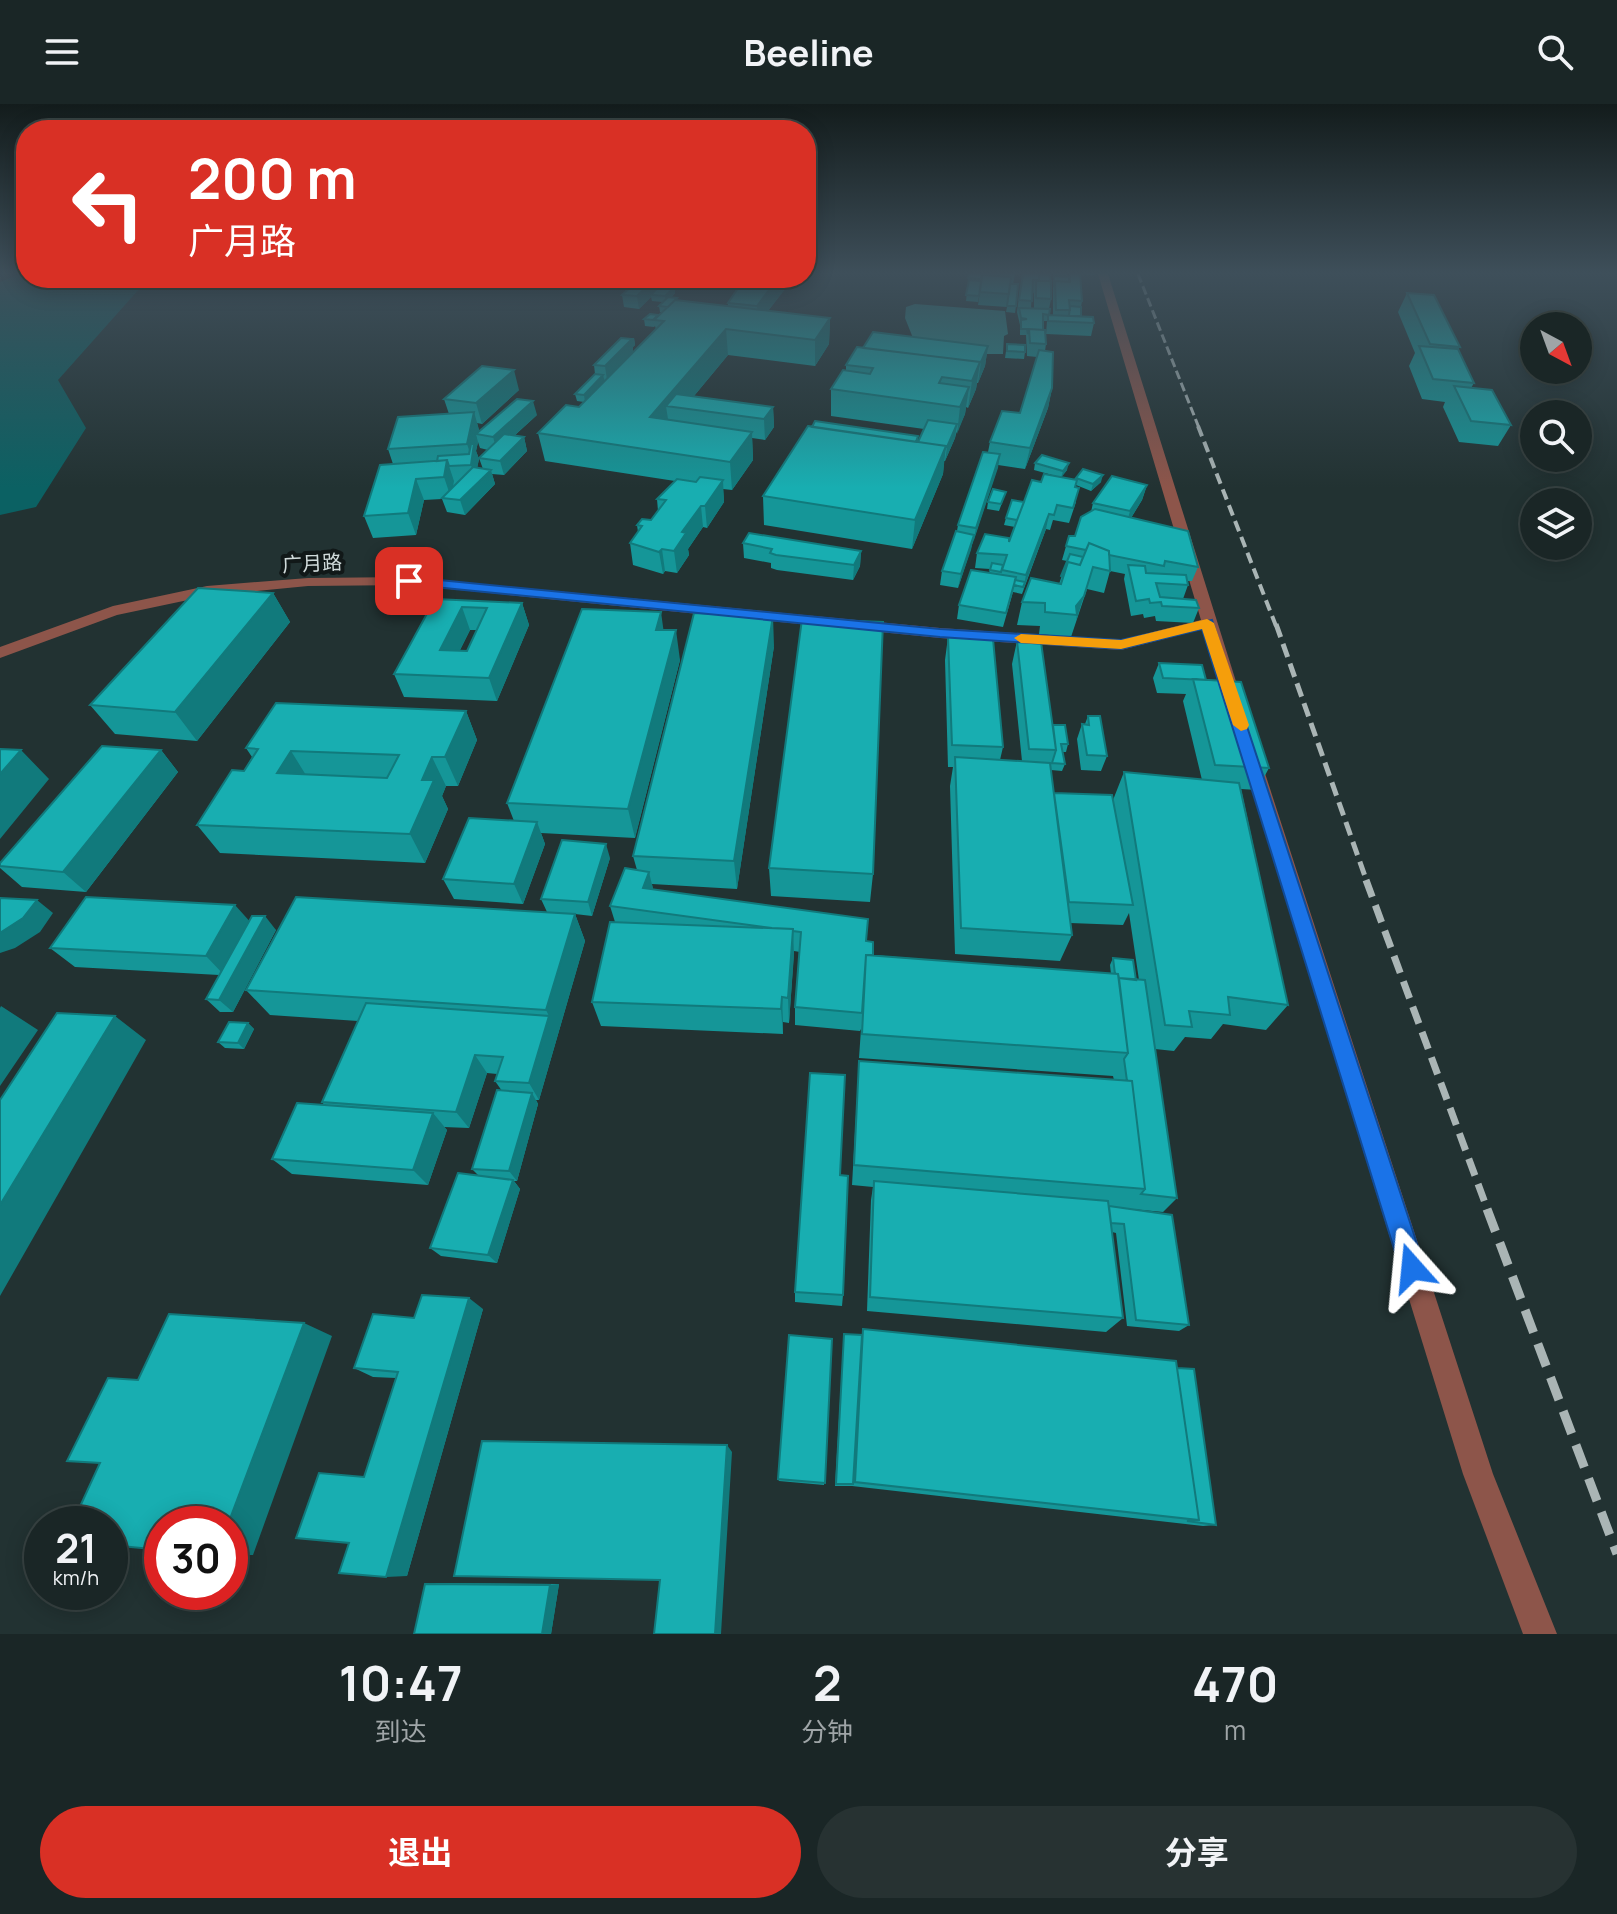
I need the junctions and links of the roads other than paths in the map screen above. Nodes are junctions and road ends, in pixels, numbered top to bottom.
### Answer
1 (1124, 345) edge
2 (1207, 623) junction
3 (0, 653) edge
4 (1540, 1634) edge

1 - 2 street
2 - 3 street, 广月路
2 - 4 street

